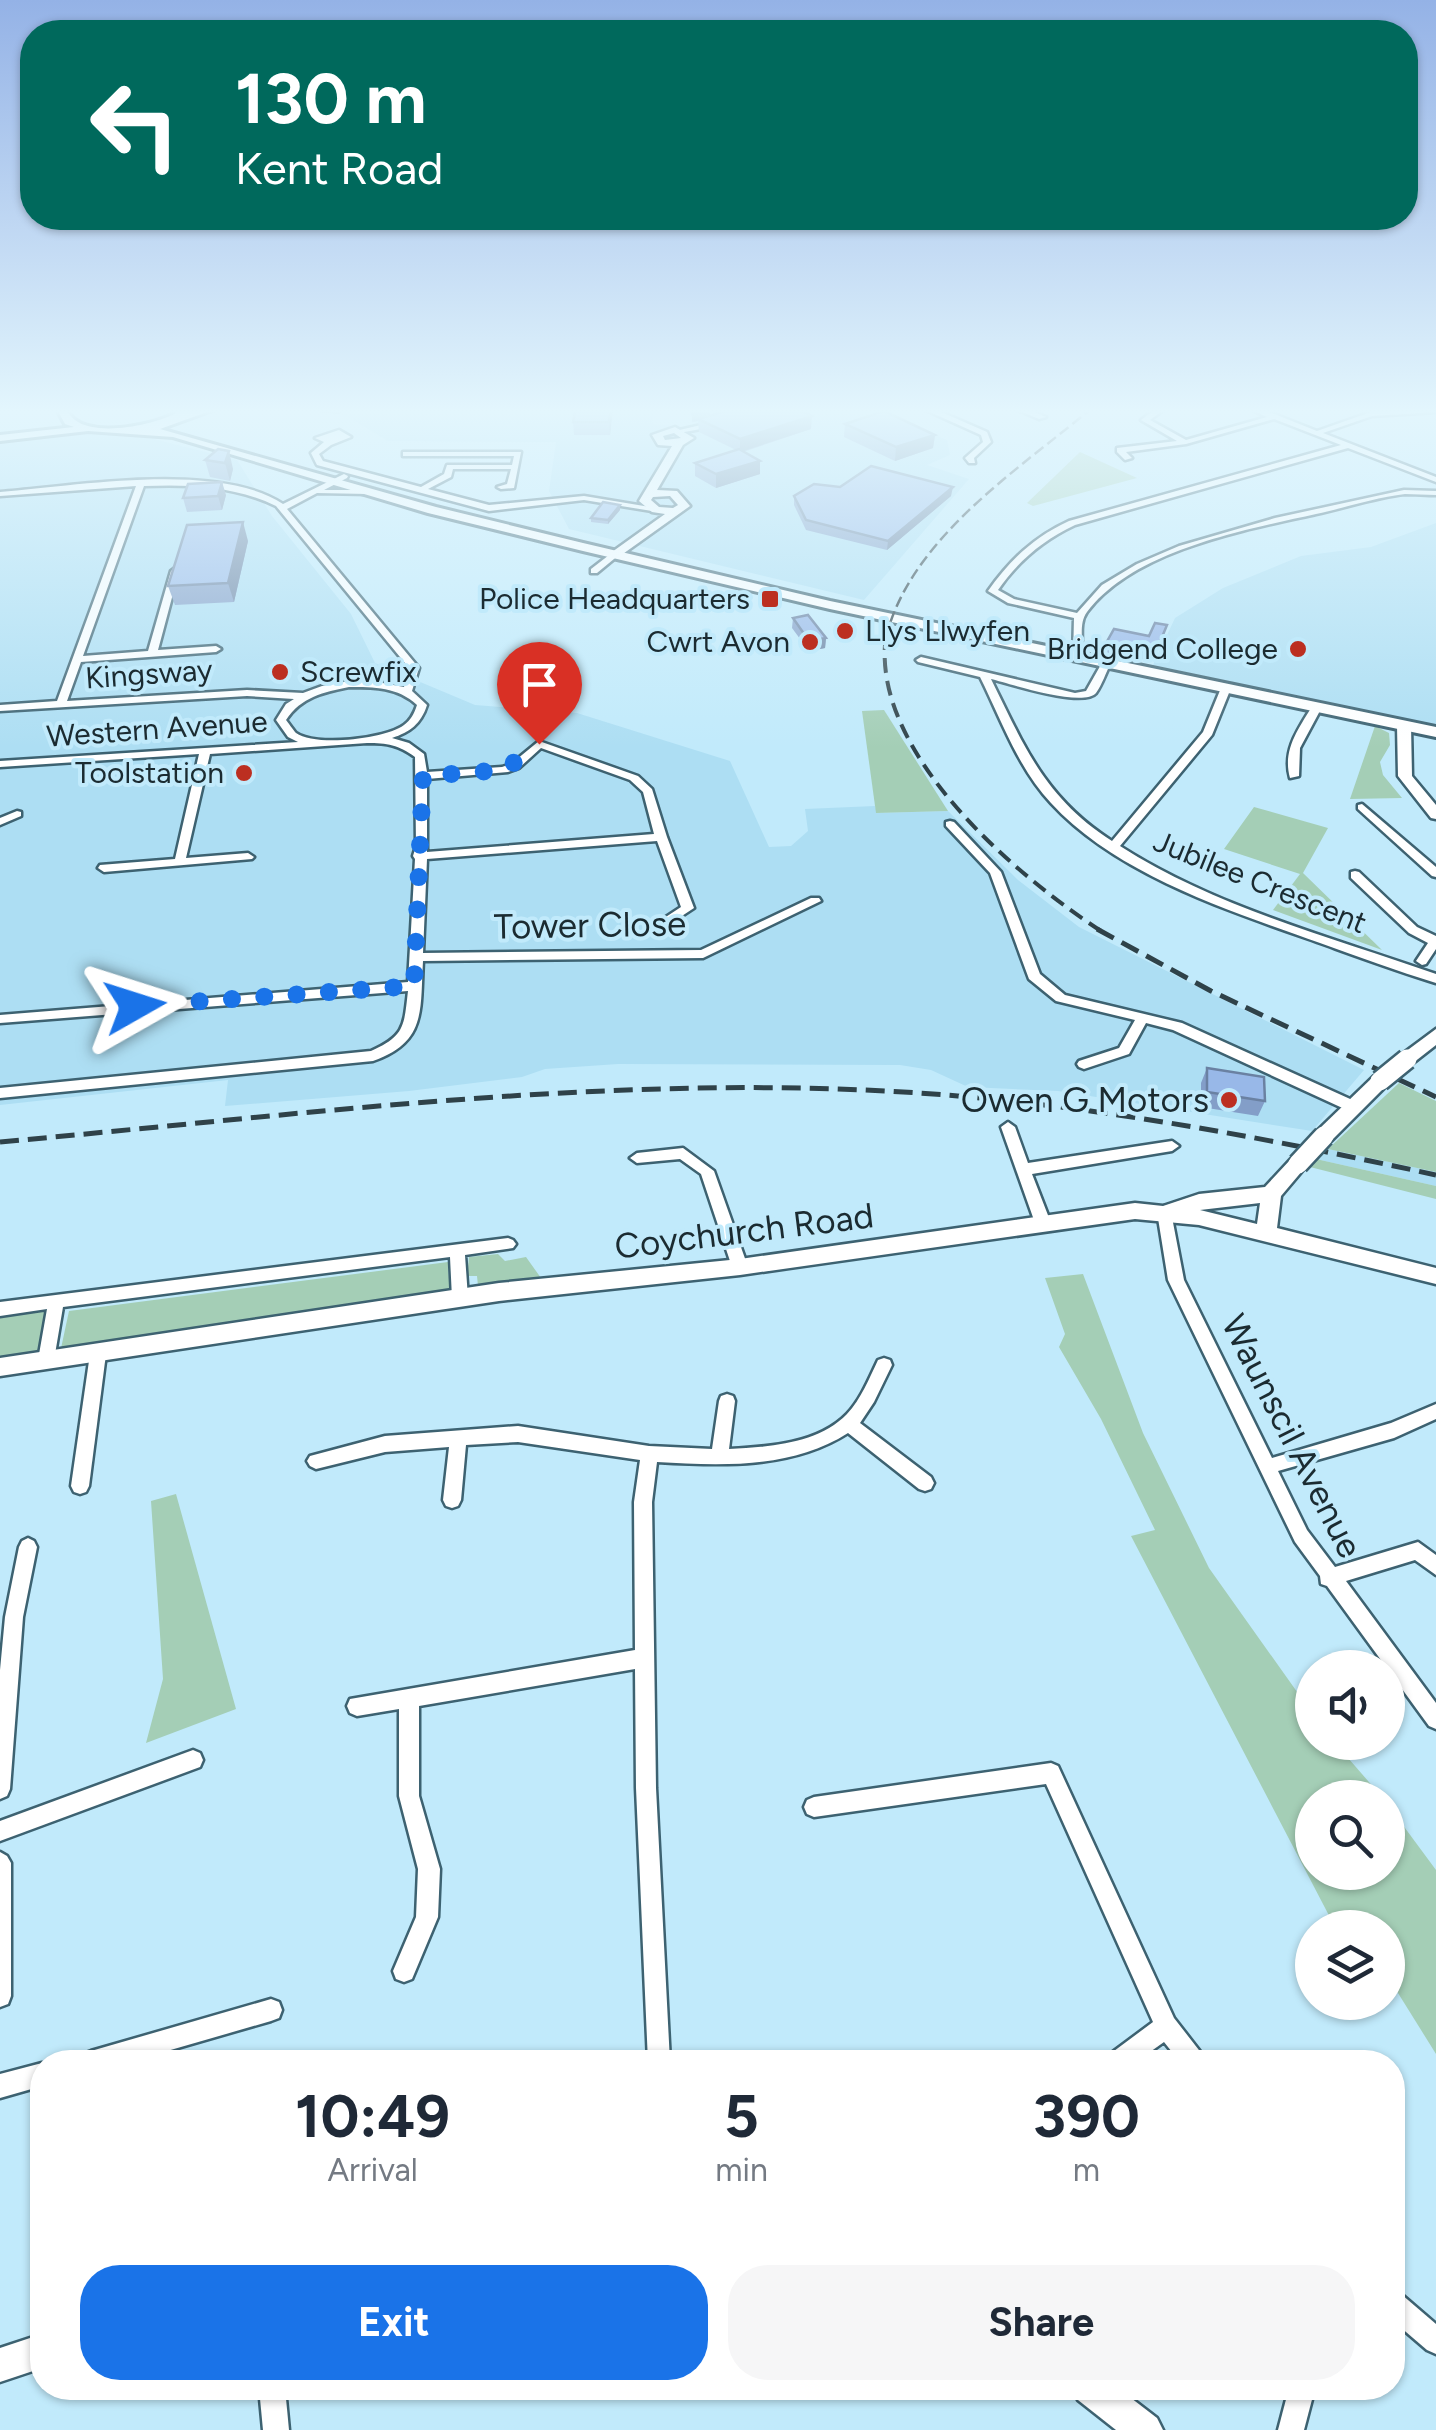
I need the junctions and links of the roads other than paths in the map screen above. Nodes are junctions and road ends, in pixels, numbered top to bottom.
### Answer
1 (127, 521) edge
2 (293, 521) edge
3 (482, 521) edge
4 (503, 521) edge
5 (636, 521) edge
6 (660, 521) edge
7 (1074, 521) edge
8 (1292, 521) edge
9 (583, 547) junction
10 (613, 550) junction
11 (177, 562) edge
12 (1078, 616) junction
13 (216, 649) dead end
14 (152, 654) junction
15 (1076, 656) junction
16 (76, 659) junction
17 (921, 660) dead end
18 (1106, 662) junction
19 (401, 670) junction
20 (984, 675) junction
21 (367, 685) junction
22 (1226, 688) junction
23 (408, 690) junction
24 (301, 696) junction
25 (61, 704) junction
26 (1317, 707) junction
27 (0, 708) edge
28 (411, 726) junction
29 (1404, 726) junction
30 (1429, 731) edge
31 (376, 739) junction
32 (318, 743) junction
33 (1407, 746) junction
34 (411, 747) junction
35 (205, 751) junction
36 (0, 764) edge
37 (423, 776) junction
38 (1294, 776) dead end
39 (1362, 807) dead end
40 (17, 814) dead end
41 (1436, 815) edge
42 (1374, 818) junction
43 (1356, 821) dead end
44 (0, 822) edge
45 (950, 824) dead end
46 (661, 838) junction
47 (1114, 846) junction
48 (420, 856) junction
49 (248, 857) dead end
50 (180, 861) junction
51 (104, 868) dead end
52 (1436, 874) edge
53 (1355, 875) dead end
54 (1388, 887) dead end
55 (1372, 891) junction
56 (814, 901) dead end
57 (652, 930) dead end
58 (1436, 941) edge
59 (415, 957) junction
60 (1422, 961) dead end
61 (1436, 979) edge
62 (414, 986) junction
63 (0, 1019) edge
64 (1142, 1019) junction
65 (1436, 1035) edge
66 (1084, 1064) dead end
67 (0, 1093) edge
68 (1354, 1107) junction
69 (1008, 1127) dead end
70 (1172, 1146) dead end
71 (637, 1158) dead end
72 (1026, 1169) junction
73 (1271, 1194) junction
74 (1164, 1212) junction
75 (1043, 1224) junction
76 (1266, 1234) junction
77 (508, 1244) dead end
78 (457, 1250) junction
79 (740, 1267) junction
80 (1436, 1276) edge
81 (460, 1298) junction
82 (56, 1303) junction
83 (0, 1309) edge
84 (98, 1354) junction
85 (46, 1360) junction
86 (884, 1365) dead end
87 (0, 1368) edge
88 (727, 1401) dead end
89 (1436, 1411) edge
90 (849, 1424) junction
91 (458, 1440) junction
92 (649, 1454) junction
93 (720, 1454) junction
94 (316, 1461) dead end
95 (1266, 1467) junction
96 (925, 1484) dead end
97 (80, 1486) dead end
98 (452, 1500) dead end
99 (28, 1547) dead end
100 (1436, 1566) edge
101 (1328, 1578) junction
102 (7, 1619) edge
103 (645, 1658) junction
104 (409, 1698) junction
105 (357, 1706) dead end
106 (1436, 1719) edge
107 (193, 1760) dead end
108 (0, 1789) edge
109 (814, 1806) dead end
110 (0, 1830) edge
111 (0, 1864) edge
112 (0, 1903) edge
113 (404, 1971) dead end
114 (0, 1996) edge
115 (271, 2010) dead end
116 (1166, 2026) junction
117 (133, 2050) edge
118 (658, 2050) edge
119 (1134, 2050) edge
120 (1185, 2050) edge
121 (30, 2078) edge
122 (0, 2086) edge
123 (1405, 2314) edge
124 (1436, 2341) edge
125 (30, 2355) edge
126 (0, 2365) edge
127 (273, 2400) edge
128 (1106, 2400) edge
129 (1299, 2400) edge
130 (276, 2430) edge
131 (1145, 2430) edge
132 (1291, 2430) edge

1 - 16 street
2 - 19 street
3 - 9 main road
4 - 10 main road
5 - 10 street
6 - 10 street
7 - 12 street
8 - 12 street
9 - 10 main road
9 - 10 street
10 - 15 main road
11 - 14 street
12 - 15 street
13 - 14 street
14 - 16 street
15 - 18 main road
16 - 25 street
17 - 20 street
18 - 20 street
18 - 22 main road
19 - 21 street
19 - 23 street
20 - 47 street, Jubilee Crescent
21 - 23 street
21 - 24 street, Kingsway
22 - 26 main road
22 - 47 street
23 - 28 street
24 - 25 street, Kingsway
24 - 32 street
25 - 27 street, Kingsway
26 - 29 main road
26 - 38 street
28 - 31 street
28 - 34 street
29 - 30 main road
29 - 33 street
30 - 33 street
31 - 32 street, Western Avenue
31 - 34 street
32 - 35 street, Western Avenue
33 - 41 street
34 - 37 street
35 - 36 street, Western Avenue
35 - 50 street
37 - 46 street
37 - 48 street
39 - 42 street
40 - 44 street
42 - 43 street
42 - 52 street
45 - 64 street
46 - 48 street
46 - 57 street
47 - 61 street, Jubilee Crescent
48 - 59 street
49 - 50 street
50 - 51 street
53 - 55 street
54 - 55 street
55 - 58 street
56 - 59 street, Tower Close
58 - 60 street
59 - 62 street
62 - 63 street
62 - 67 street
64 - 66 street
64 - 68 street
65 - 68 street, bridge
68 - 73 street, bridge
69 - 72 street
70 - 72 street
71 - 79 street
72 - 75 street
73 - 74 street
73 - 76 street
74 - 75 street, Coychurch Road
74 - 76 street, Coychurch Road
74 - 95 street, Waunscil Avenue
75 - 79 street, Coychurch Road
76 - 80 street, Coychurch Road
77 - 78 street
78 - 81 street
78 - 82 street
79 - 81 street, Coychurch Road
81 - 84 street, Coychurch Road
82 - 83 street
82 - 85 street
84 - 85 street, Coychurch Road
84 - 97 street
85 - 87 street, Coychurch Road
86 - 90 street
88 - 93 street
89 - 95 street
90 - 93 street
90 - 96 street
91 - 92 street
91 - 94 street
91 - 98 street
92 - 93 street
92 - 103 street
95 - 101 street, Waunscil Avenue
99 - 102 street
100 - 101 street
101 - 106 street, Waunscil Avenue
102 - 108 street
103 - 104 street
103 - 118 street
104 - 105 street
104 - 113 street
107 - 110 street
109 - 116 street
111 - 112 street
112 - 114 street
115 - 117 street
116 - 119 street
116 - 120 street
121 - 122 street
123 - 124 street
125 - 126 street
127 - 130 street
128 - 131 street
129 - 132 street

